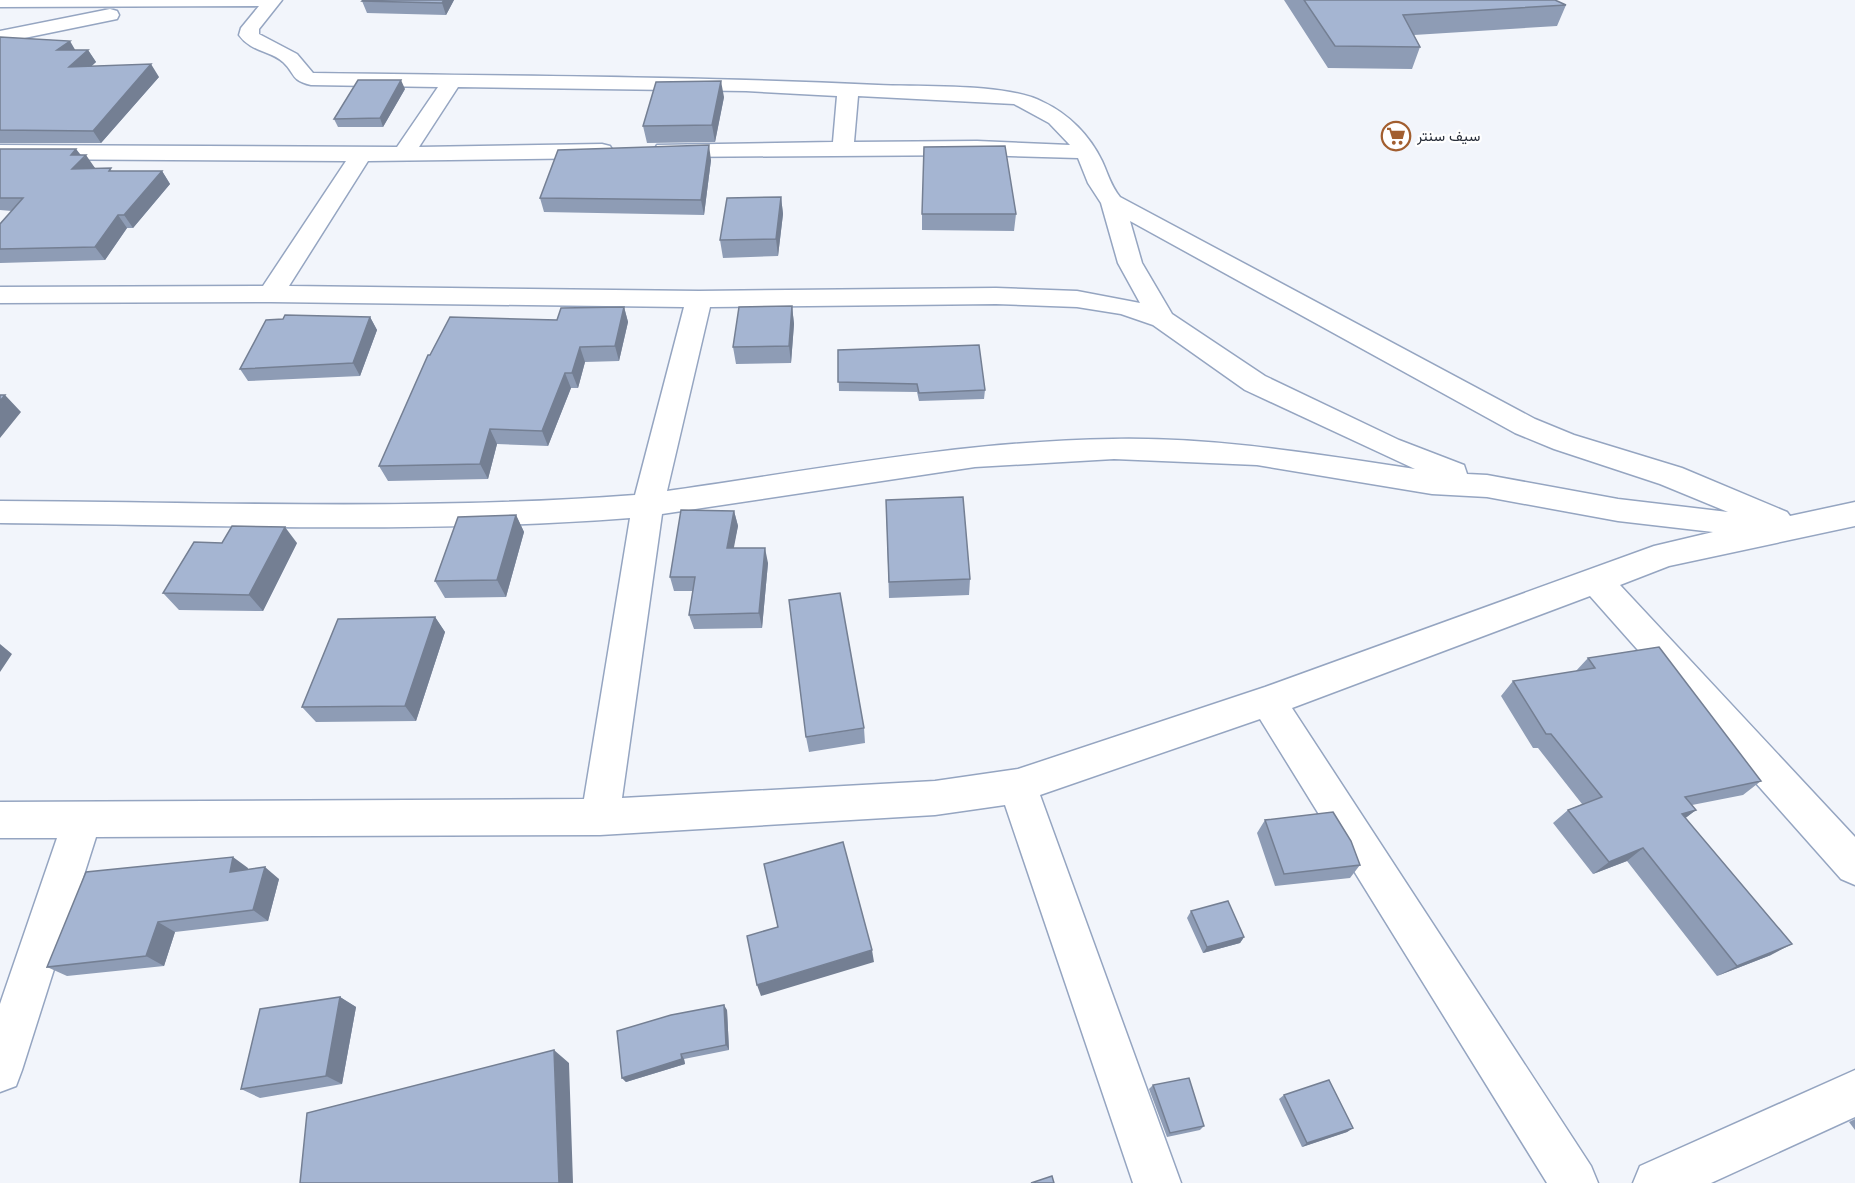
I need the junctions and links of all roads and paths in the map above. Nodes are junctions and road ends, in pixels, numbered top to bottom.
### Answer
1 (170, 1) edge
2 (273, 1) edge
3 (0, 2) edge
4 (3, 39) edge
5 (451, 83) junction
6 (848, 89) junction
7 (843, 149) junction
8 (642, 150) edge
9 (619, 151) edge
10 (0, 152) edge
11 (1087, 152) junction
12 (361, 153) junction
13 (404, 153) junction
14 (1112, 201) junction
15 (271, 294) junction
16 (0, 295) edge
17 (699, 298) junction
18 (1162, 319) junction
19 (1487, 486) junction
20 (648, 505) junction
21 (0, 512) edge
22 (1855, 514) edge
23 (1781, 531) junction
24 (1596, 581) junction
25 (1269, 701) junction
26 (1018, 786) junction
27 (600, 816) junction
28 (0, 820) edge
29 (82, 820) junction
30 (1855, 866) edge
31 (0, 1070) edge
32 (1855, 1093) edge
33 (1157, 1183) edge
34 (1574, 1183) edge
35 (1657, 1183) edge

1 - 2 street
1 - 3 street
1 - 4 street
2 - 5 street
5 - 6 street
5 - 13 street
6 - 7 street
6 - 11 street
7 - 8 street
7 - 11 street
9 - 13 street
10 - 12 street
11 - 14 street
12 - 13 street
12 - 15 street
14 - 18 street
14 - 23 street
15 - 16 street
15 - 17 street
17 - 18 street
17 - 20 street
18 - 19 street
19 - 20 street
19 - 23 street
20 - 21 street
20 - 27 street
22 - 23 street
23 - 24 street
24 - 25 street
24 - 30 street
25 - 26 street
25 - 34 street
26 - 27 street
26 - 33 street
27 - 29 street
28 - 29 street
29 - 31 street
32 - 35 street

